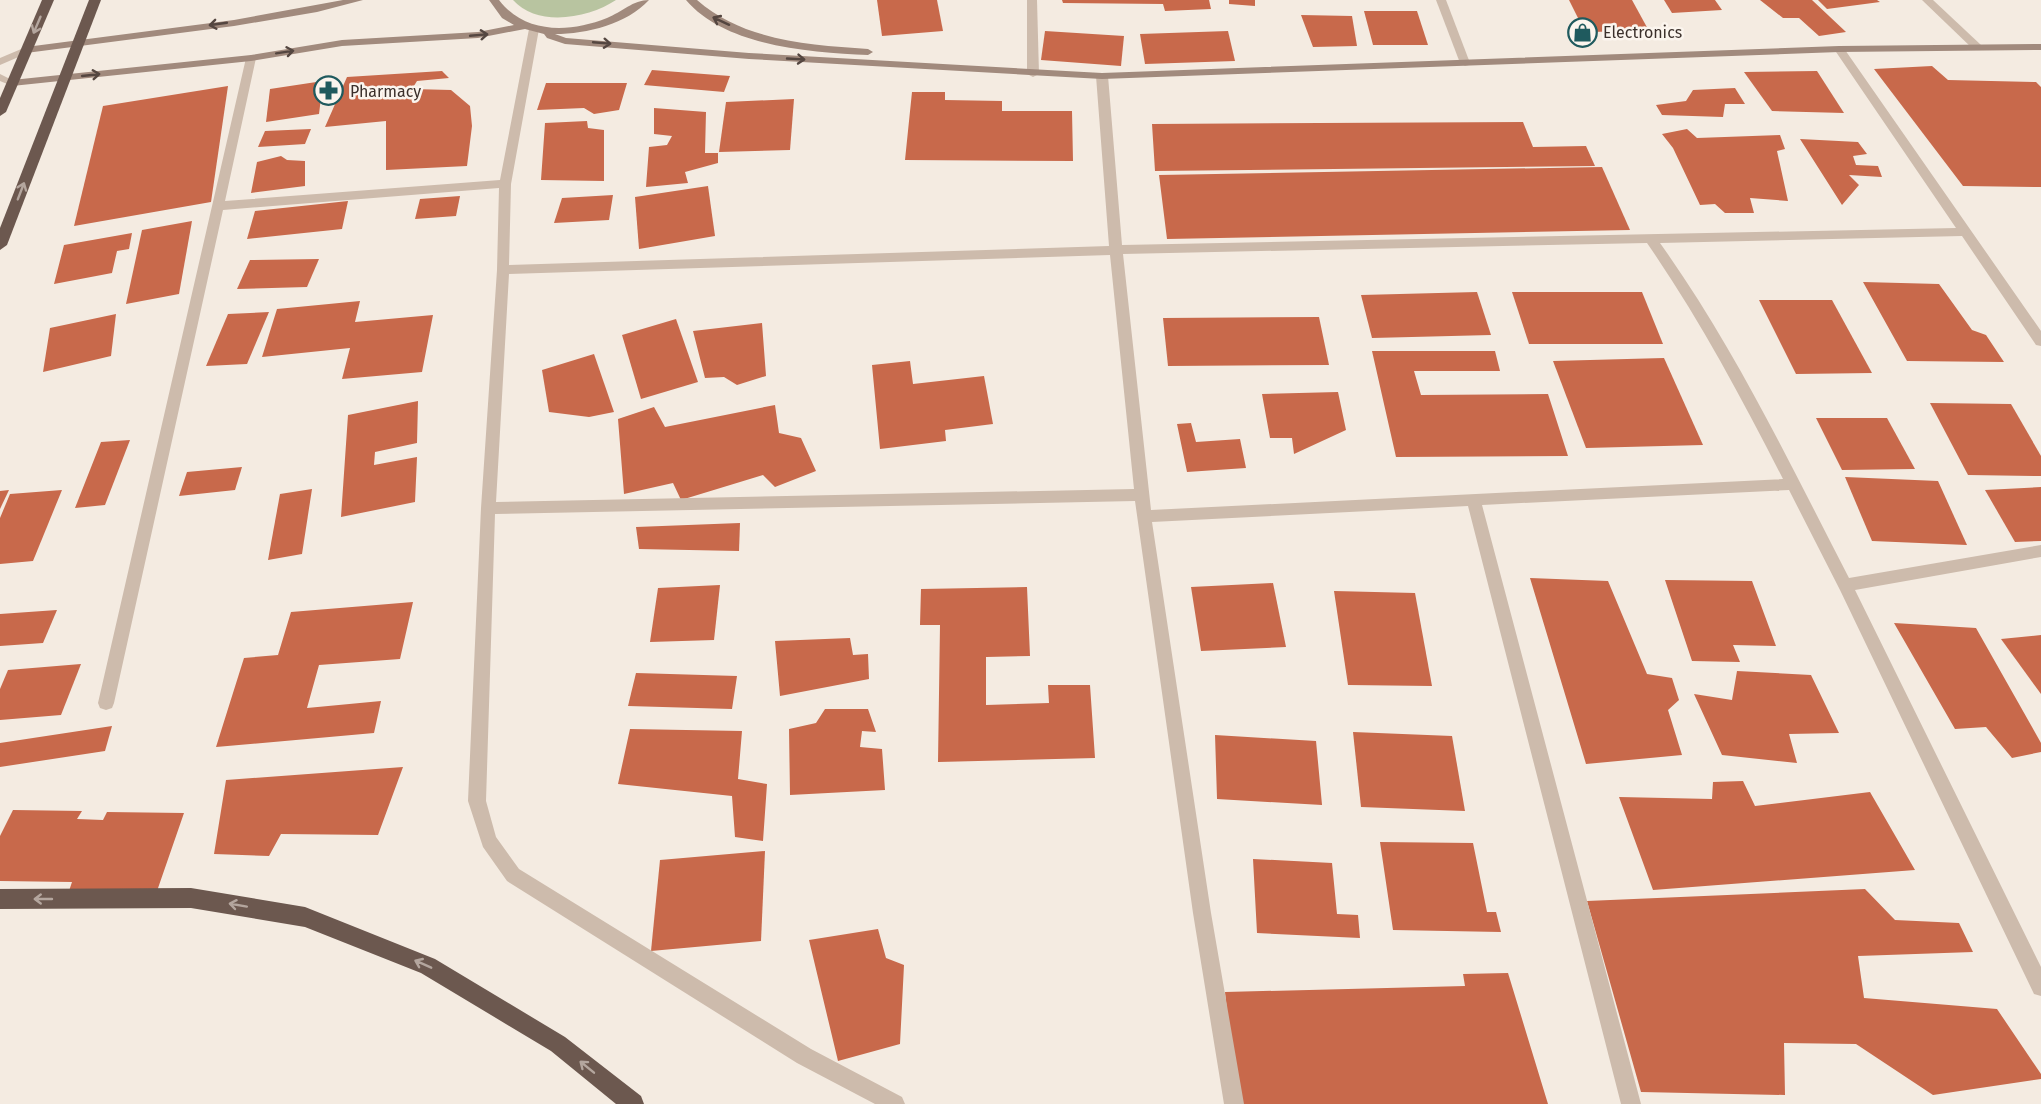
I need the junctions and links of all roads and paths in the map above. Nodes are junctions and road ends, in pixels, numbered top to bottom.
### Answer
1 (48, 0) edge
2 (95, 0) edge
3 (358, 0) edge
4 (494, 0) edge
5 (644, 0) edge
6 (691, 0) edge
7 (1032, 0) edge
8 (1441, 0) edge
9 (1927, 0) edge
10 (535, 28) junction
11 (77, 44) junction
12 (1977, 47) junction
13 (2041, 47) edge
14 (1839, 49) junction
15 (26, 50) junction
16 (251, 58) junction
17 (0, 62) edge
18 (1465, 63) junction
19 (941, 68) junction
20 (1033, 74) junction
21 (1102, 76) junction
22 (0, 77) edge
23 (64, 78) junction
24 (12, 83) junction
25 (0, 112) edge
26 (505, 184) junction
27 (218, 206) junction
28 (1964, 232) junction
29 (1650, 239) junction
30 (0, 245) edge
31 (1116, 250) junction
32 (503, 270) junction
33 (2041, 341) edge
34 (1792, 484) junction
35 (1142, 495) junction
36 (1473, 499) junction
37 (489, 508) junction
38 (1144, 516) junction
39 (2041, 551) edge
40 (1845, 585) junction
41 (106, 703) dead end
42 (0, 899) edge
43 (2041, 987) edge
44 (633, 1104) edge
45 (895, 1104) edge
46 (1234, 1104) edge
47 (1631, 1104) edge

1 -> 15 highway
2 - 11 highway
3 -> 11 main road
4 - 10 main road
5 - 10 main road
19 -> 6 main road
7 - 20 street
8 - 18 street
9 - 12 street
16 -> 10 main road
10 -> 19 main road
10 - 26 street
11 - 15 main road
11 - 23 highway
12 - 13 main road
12 - 14 main road
14 - 18 main road
14 - 28 street
15 - 17 street
15 - 24 highway
23 -> 16 main road
16 - 27 street
18 - 21 main road
19 - 20 main road
20 - 21 main road
21 - 31 street
22 - 24 street
23 - 24 main road
30 -> 23 highway
24 - 25 highway
26 - 27 street
26 - 32 street
27 - 41 street
28 - 29 street
28 - 33 street
29 - 31 street
29 - 34 street
31 - 32 street
31 - 35 street
32 - 37 street
34 - 36 street
34 - 40 street
35 - 37 street
35 - 38 street
36 - 38 street
36 - 47 street
37 - 45 street
38 - 46 street
39 - 40 street
40 - 43 street
44 -> 42 highway

